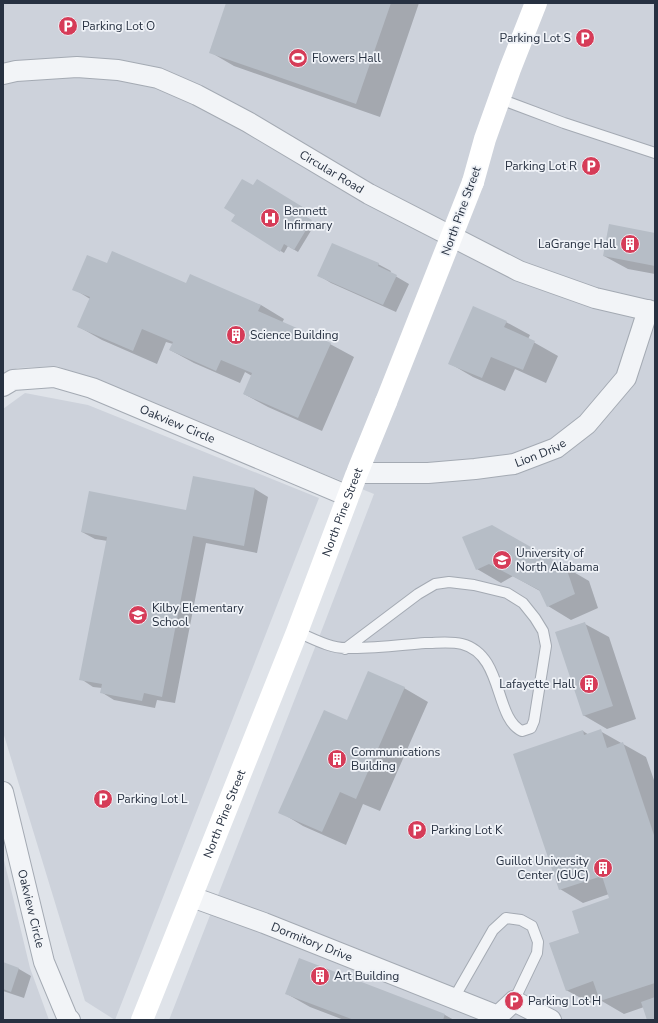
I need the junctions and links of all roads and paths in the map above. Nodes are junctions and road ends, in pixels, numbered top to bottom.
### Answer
1 (536, 3) edge
2 (3, 74) edge
3 (500, 99) junction
4 (655, 153) edge
5 (652, 311) edge
6 (3, 386) edge
7 (357, 473) junction
8 (348, 496) junction
9 (297, 632) junction
10 (345, 649) junction
11 (3, 792) edge
12 (192, 897) junction
13 (454, 998) junction
14 (514, 1001) junction
15 (501, 1018) edge
16 (70, 1020) edge
17 (142, 1020) edge
18 (551, 1020) edge

1 - 3 main road, North Pine Street
2 - 5 street, Circular Road
3 - 4 lane
3 - 7 main road, North Pine Street, bridge
5 - 7 street, Lion Drive
6 - 8 street, Oakview Circle
7 - 8 main road, North Pine Street
8 - 9 main road, North Pine Street
9 - 10 lane
9 - 12 main road, North Pine Street
10 - 10 lane
11 - 16 street, Oakview Circle
12 - 13 street, Dormitory Drive
12 - 17 main road, North Pine Street
13 - 14 lane
13 - 15 street, Dormitory Drive
14 - 15 street, Dormitory Drive
14 - 18 street

